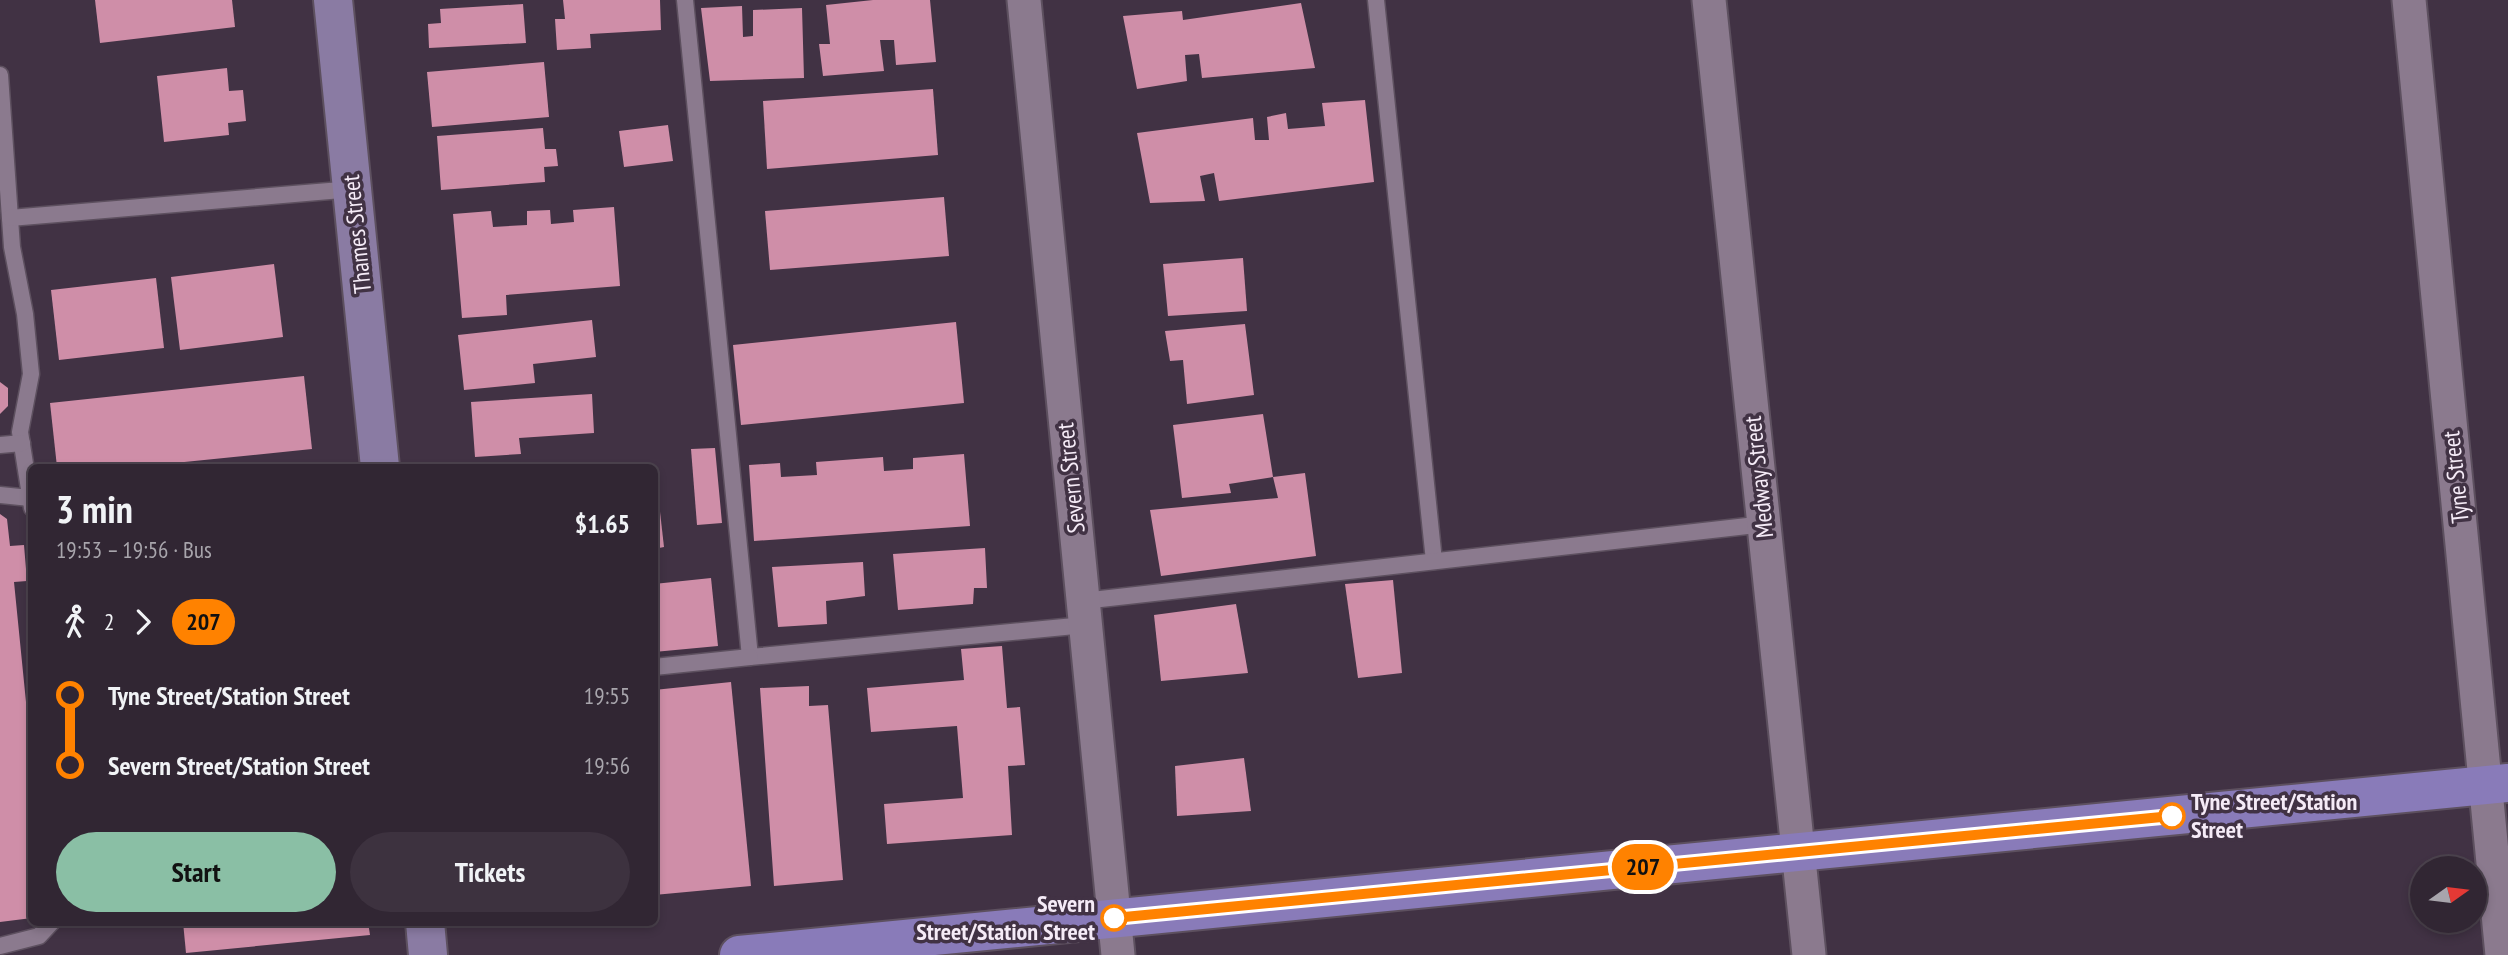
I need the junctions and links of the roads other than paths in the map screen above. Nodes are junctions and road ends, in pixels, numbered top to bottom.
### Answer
1 (334, 0) edge
2 (685, 0) edge
3 (1024, 0) edge
4 (1376, 0) edge
5 (1709, 0) edge
6 (2409, 0) edge
7 (0, 75) edge
8 (353, 189) junction
9 (10, 218) junction
10 (22, 443) junction
11 (0, 446) edge
12 (380, 464) edge
13 (28, 483) edge
14 (0, 495) edge
15 (28, 502) edge
16 (1765, 524) junction
17 (1434, 561) junction
18 (1084, 613) junction
19 (750, 657) junction
20 (658, 667) edge
21 (2498, 784) edge
22 (1799, 852) junction
23 (1114, 918) junction
24 (48, 926) edge
25 (425, 926) edge
26 (0, 946) edge
27 (428, 955) edge
28 (739, 955) edge
29 (1118, 955) edge
30 (1809, 955) edge
31 (2502, 955) edge

1 - 8 main road, Thames Street
2 - 19 lane
3 - 18 street, Severn Street
4 - 17 lane
5 - 16 street, Medway Street
6 - 21 street, Tyne Street
7 - 9 lane
8 - 9 lane
8 - 12 main road, Thames Street
9 - 10 lane
10 - 11 lane
10 - 13 lane
14 - 15 lane
16 - 17 lane
16 - 22 street, Medway Street
17 - 18 lane
18 - 19 lane
18 - 23 street, Severn Street
19 - 20 lane
21 - 22 main road
21 - 31 street, Tyne Street
22 - 23 main road
22 - 30 street, Medway Street
23 - 28 main road
23 - 29 street, Severn Street
24 - 26 lane
25 - 27 main road

